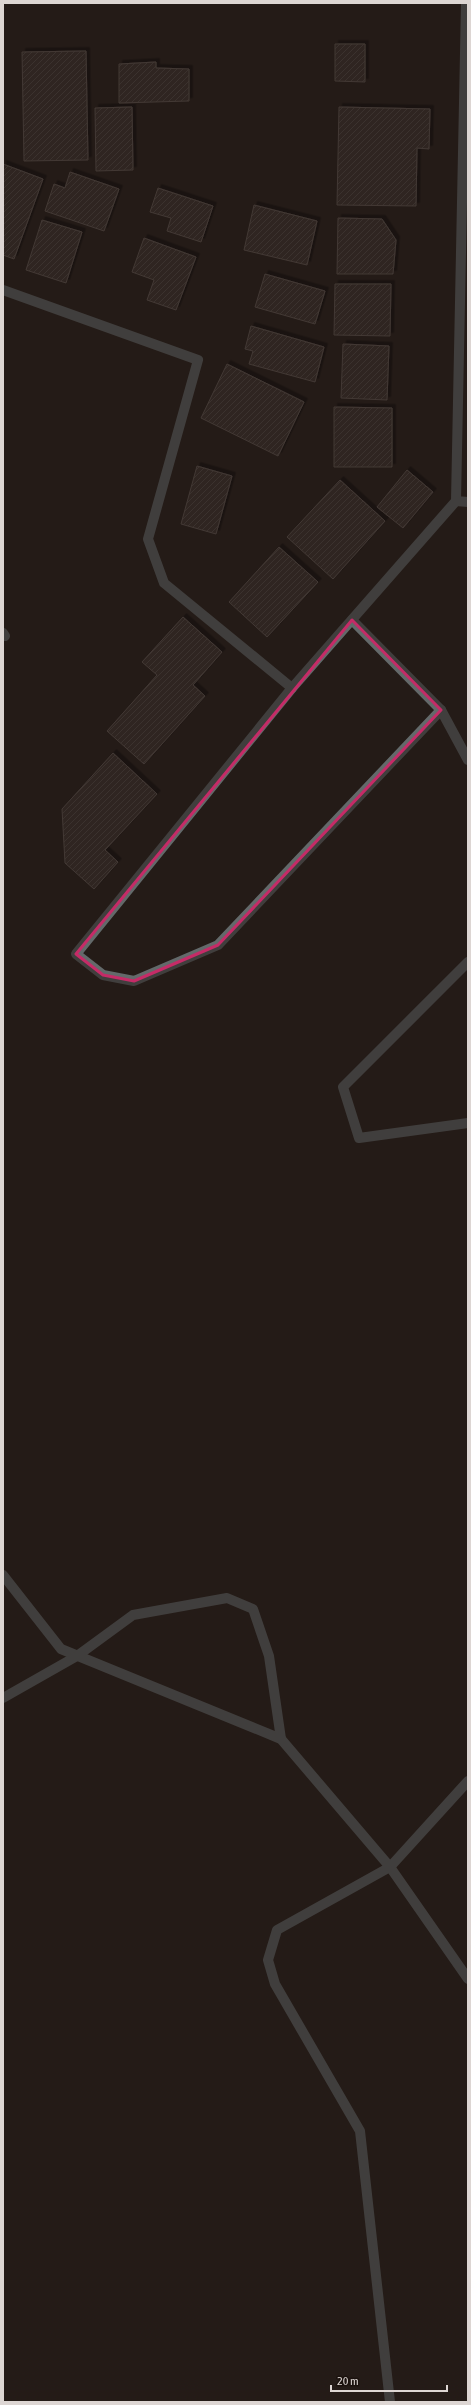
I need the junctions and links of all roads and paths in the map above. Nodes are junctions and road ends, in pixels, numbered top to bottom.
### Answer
1 (466, 3) edge
2 (464, 267) edge
3 (3, 290) edge
4 (456, 501) junction
5 (468, 502) edge
6 (352, 620) junction
7 (292, 688) junction
8 (441, 710) junction
9 (468, 760) edge
10 (468, 962) edge
11 (468, 1123) edge
12 (3, 1575) edge
13 (77, 1656) junction
14 (3, 1698) edge
15 (281, 1740) junction
16 (468, 1781) edge
17 (390, 1867) junction
18 (468, 1979) edge
19 (390, 2402) edge

1 - 2 street
2 - 4 street
3 - 7 street
4 - 5 street
4 - 6 street
6 - 7 street
6 - 8 street
7 - 8 street
8 - 9 street
10 - 11 street
12 - 13 street
13 - 14 street
13 - 15 street
13 - 15 street
15 - 17 street
16 - 17 street
17 - 18 street
17 - 19 street

